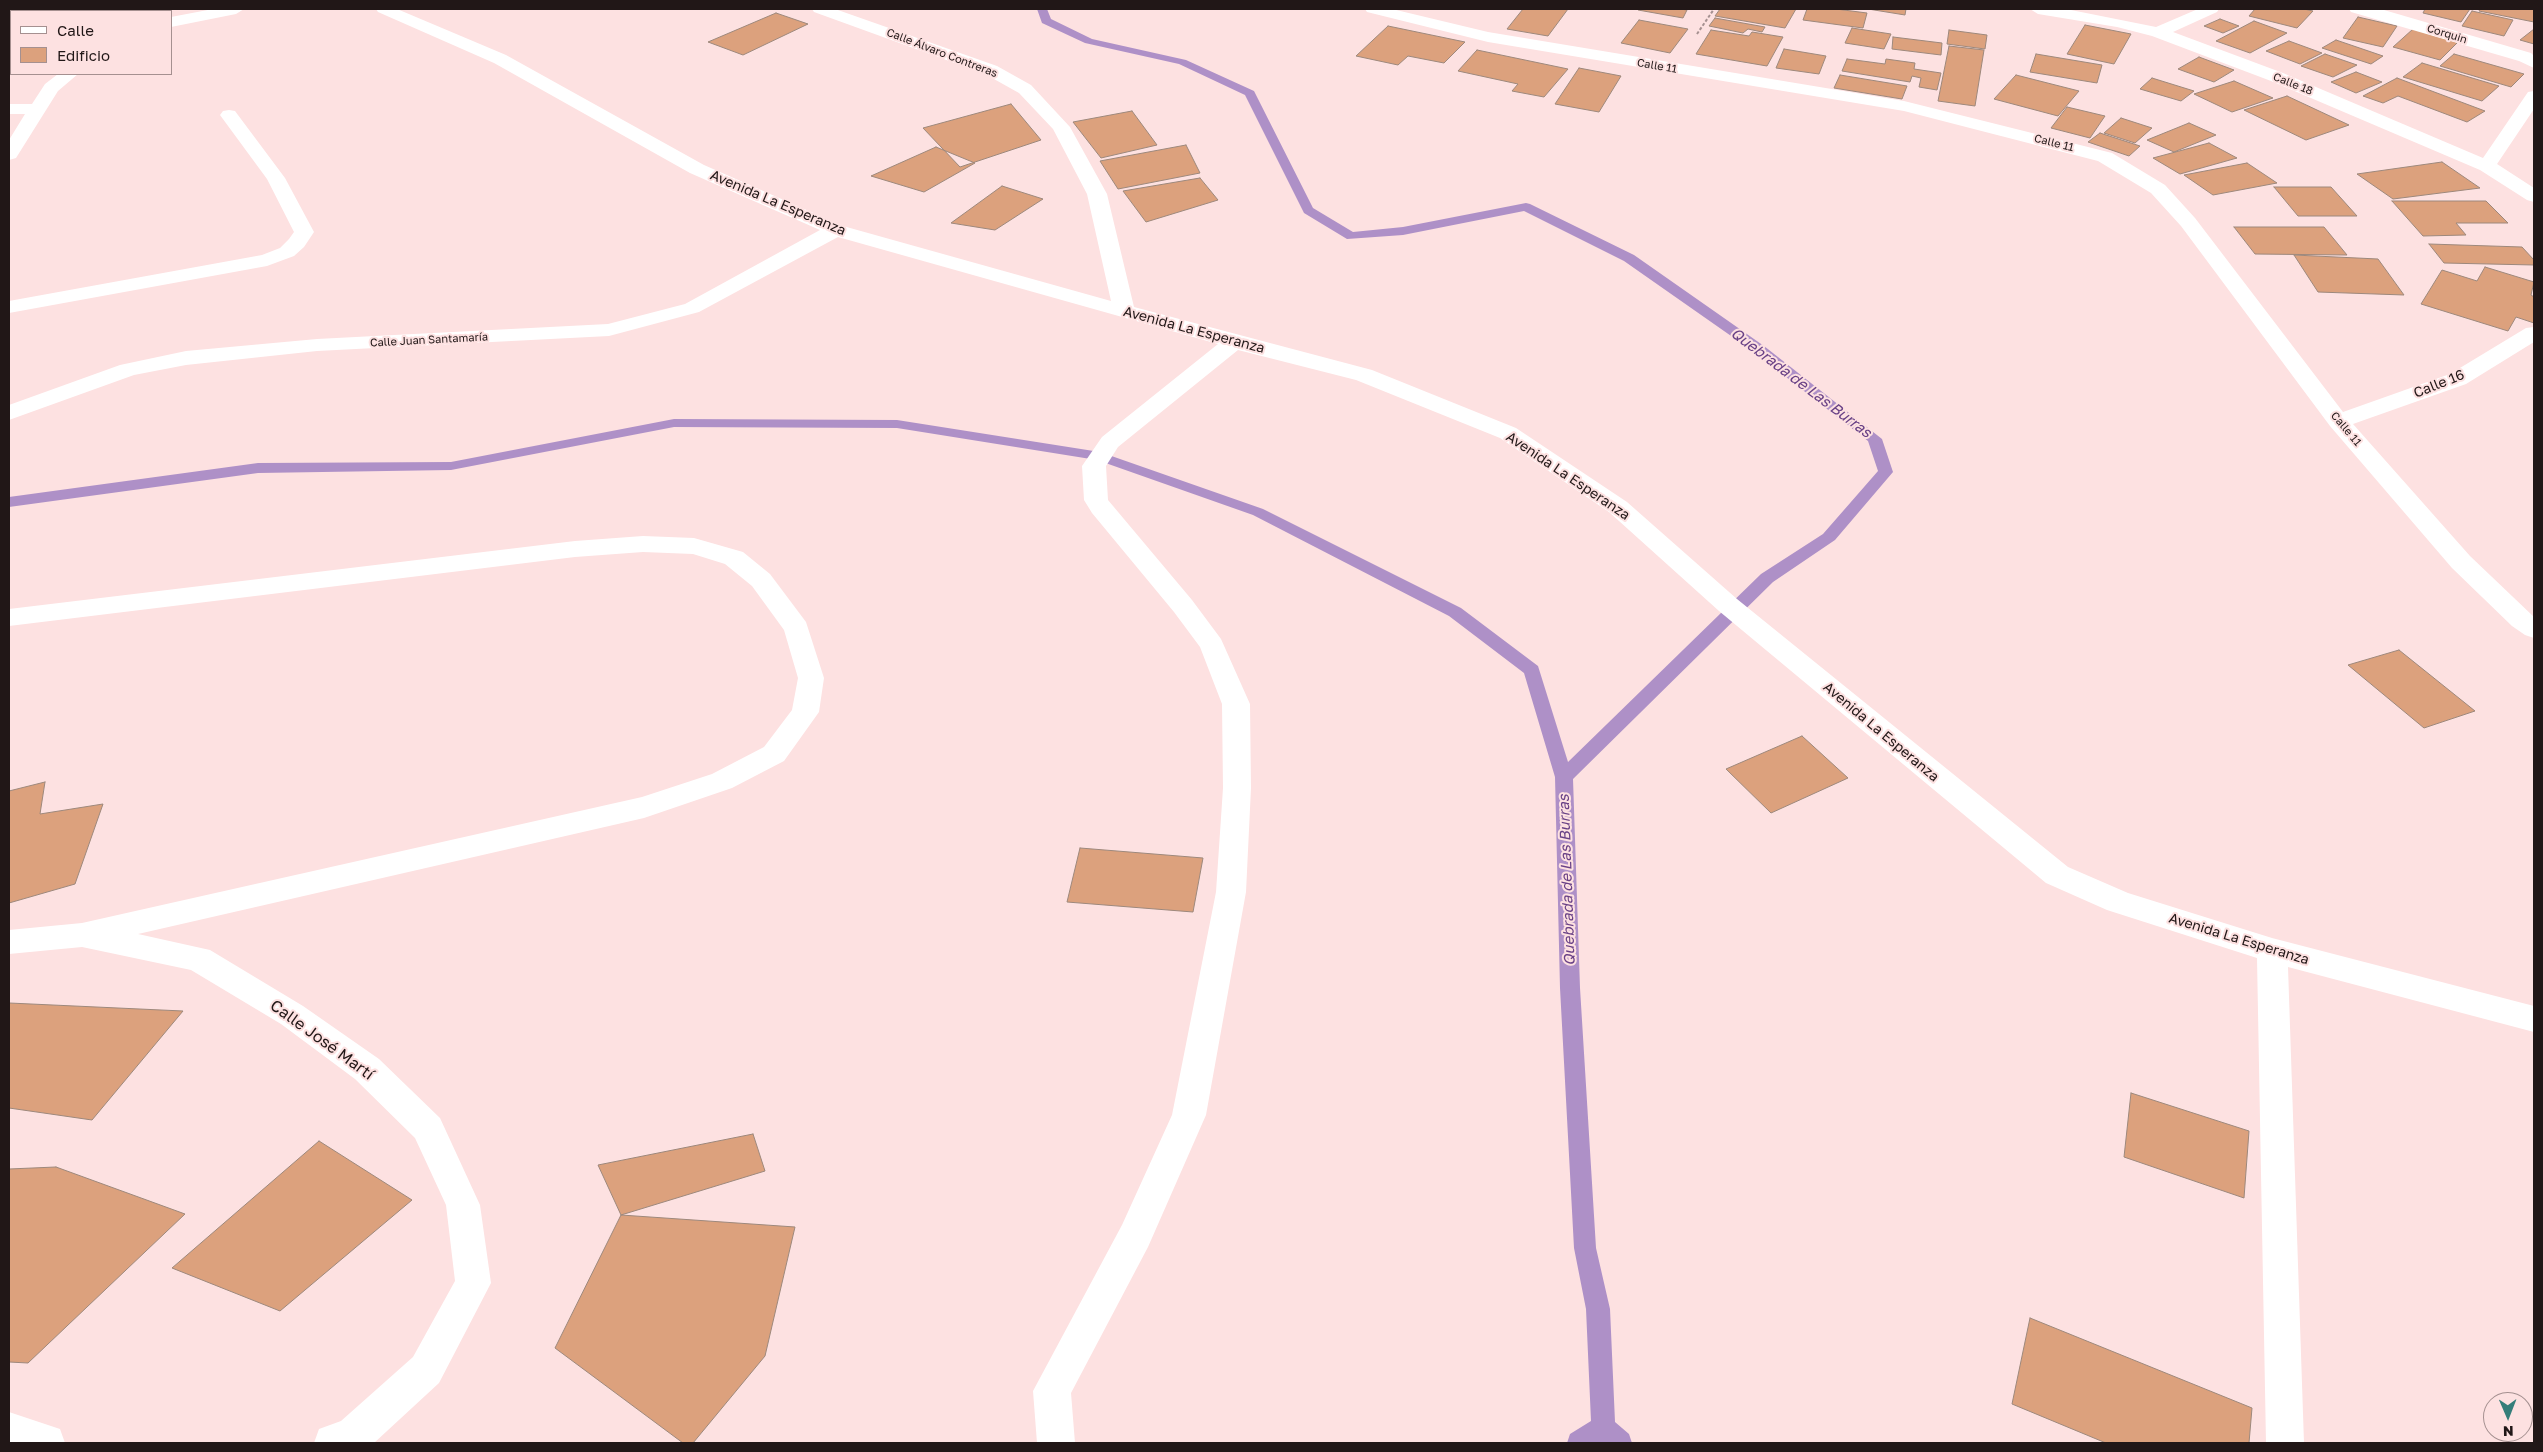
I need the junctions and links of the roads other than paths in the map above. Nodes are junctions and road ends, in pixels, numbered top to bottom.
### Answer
1 (236, 9) edge
2 (384, 9) edge
3 (820, 9) edge
4 (1373, 9) edge
5 (2038, 9) edge
6 (2211, 9) edge
7 (2358, 9) edge
8 (172, 22) edge
9 (2158, 32) junction
10 (2534, 63) edge
11 (68, 75) edge
12 (2534, 96) edge
13 (9, 109) edge
14 (37, 109) junction
15 (229, 115) dead end
16 (9, 154) edge
17 (2487, 166) junction
18 (2534, 196) edge
19 (836, 230) junction
20 (9, 307) edge
21 (1124, 311) junction
22 (2534, 333) edge
23 (1234, 342) junction
24 (9, 413) edge
25 (2338, 421) junction
26 (9, 617) edge
27 (2534, 629) edge
28 (82, 935) junction
29 (9, 942) edge
30 (2272, 950) junction
31 (2534, 1019) edge
32 (9, 1431) edge
33 (46, 1443) edge
34 (333, 1443) edge
35 (1056, 1443) edge
36 (2285, 1443) edge

1 - 8 street
2 - 19 street, Avenida La Esperanza
3 - 21 street, Calle Álvaro Contreras
4 - 25 street, Calle 11
5 - 9 street, Calle 18
6 - 9 street
7 - 10 street, Corquin
9 - 17 street, Calle 18
11 - 14 street
12 - 17 street
13 - 14 street
14 - 16 street
15 - 20 street
17 - 18 street, Calle 18
19 - 21 street, Avenida La Esperanza
19 - 24 street, Calle Juan Santamaría
21 - 23 street, Avenida La Esperanza
22 - 25 street, Calle 16
23 - 30 street, Avenida La Esperanza
23 - 35 street
25 - 27 street, Calle 11
26 - 28 street
28 - 29 street, Calle José Martí
28 - 34 street, Calle José Martí
30 - 31 street, Avenida La Esperanza
30 - 36 street
32 - 33 street

